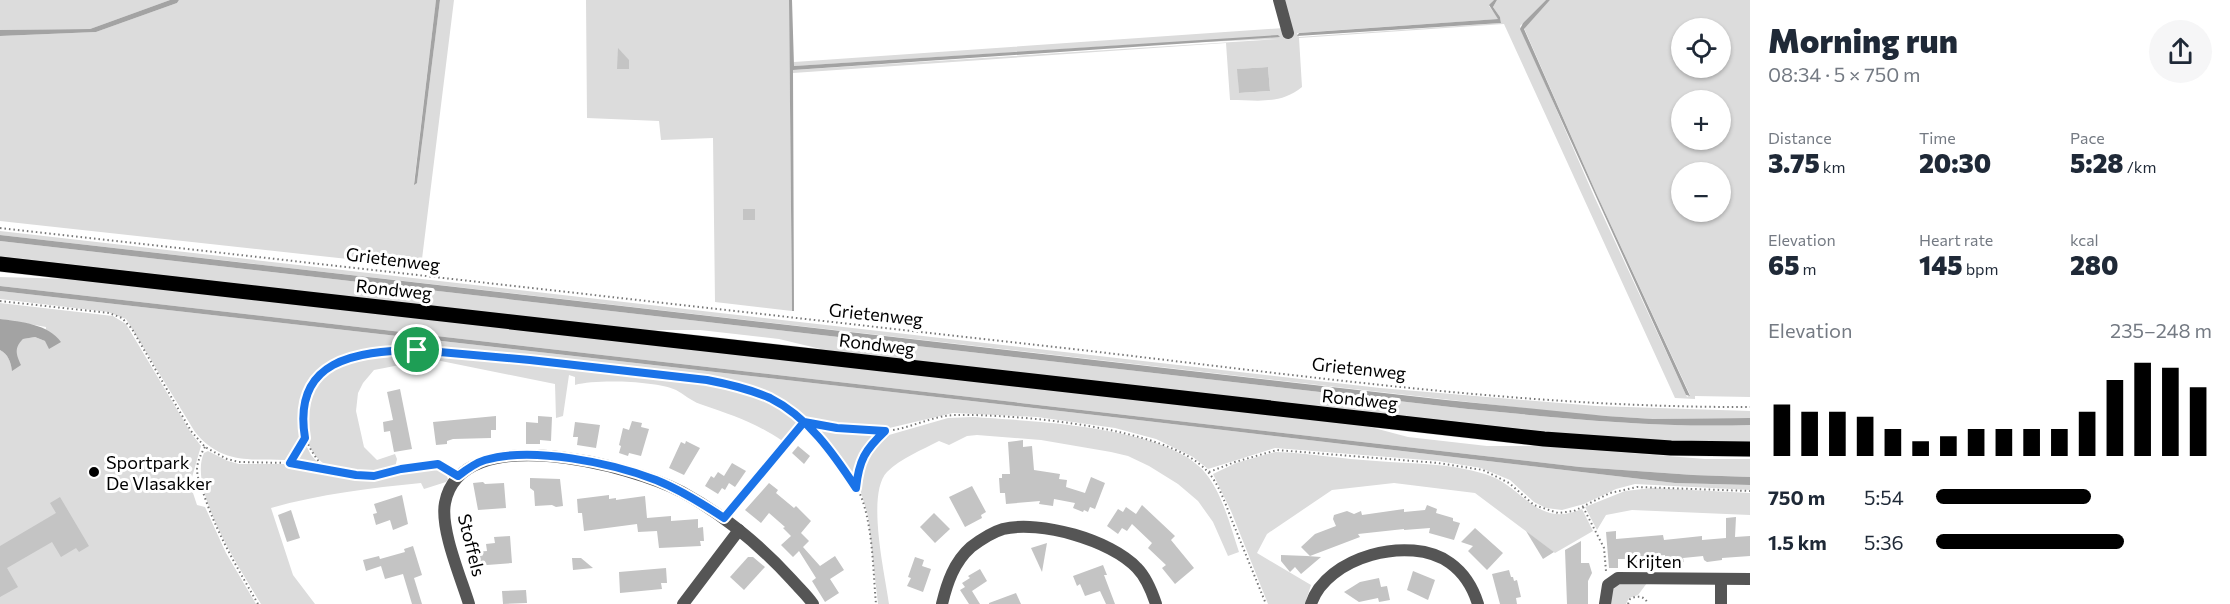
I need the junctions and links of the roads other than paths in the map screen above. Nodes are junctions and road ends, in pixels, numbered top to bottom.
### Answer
1 (1279, 0) edge
2 (1288, 33) dead end
3 (0, 264) edge
4 (1750, 449) edge
5 (739, 530) junction
6 (1750, 579) edge
7 (1721, 580) junction
8 (469, 604) edge
9 (682, 604) edge
10 (813, 604) edge
11 (942, 604) edge
12 (1156, 604) edge
13 (1311, 604) edge
14 (1478, 604) edge
15 (1605, 604) edge
16 (1721, 604) edge

1 - 2 street
3 - 4 main road, Rondweg
5 - 8 street, Stoffels
5 - 9 street
5 - 10 street
6 - 7 street, Krijten
7 - 15 street, Krijten
7 - 16 street
11 - 12 street
13 - 14 street

